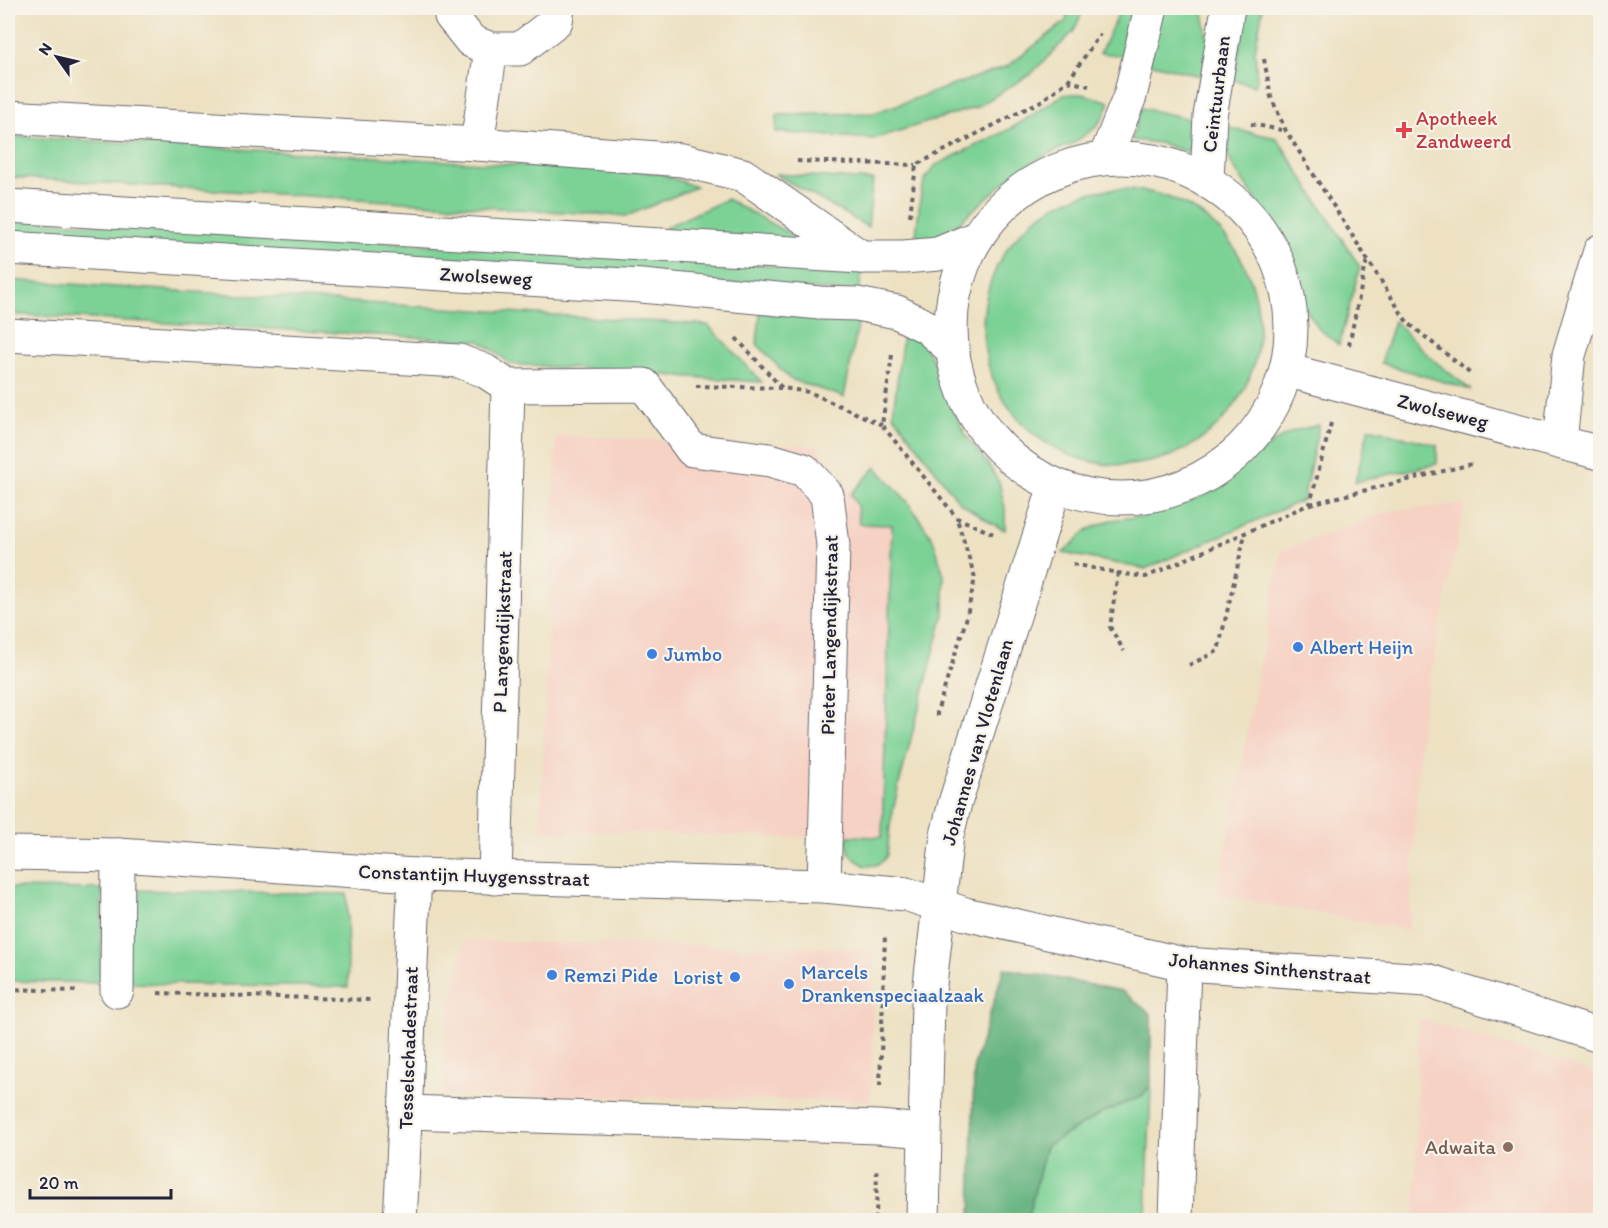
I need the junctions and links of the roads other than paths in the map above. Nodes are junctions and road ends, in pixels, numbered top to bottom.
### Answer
1 (451, 8) edge
2 (558, 8) edge
3 (1151, 8) edge
4 (1228, 8) edge
5 (491, 49) junction
6 (8, 117) edge
7 (477, 144) junction
8 (1105, 158) junction
9 (1207, 181) junction
10 (8, 206) edge
11 (976, 238) junction
12 (8, 248) edge
13 (1600, 251) edge
14 (861, 257) junction
15 (8, 335) edge
16 (952, 349) junction
17 (1286, 370) junction
18 (508, 386) junction
19 (1560, 442) junction
20 (1600, 453) edge
21 (1055, 486) junction
22 (8, 853) edge
23 (118, 855) junction
24 (415, 875) junction
25 (495, 878) junction
26 (824, 886) junction
27 (938, 904) junction
28 (1184, 964) junction
29 (117, 992) road end
30 (1600, 1036) edge
31 (406, 1112) junction
32 (924, 1131) junction
33 (400, 1221) edge
34 (923, 1221) edge
35 (1176, 1221) edge

1 - 5 street
2 - 5 street
3 - 8 street
4 - 9 street, Ceintuurbaan
5 - 7 street
6 - 7 street
7 - 14 street
8 - 9 street
8 - 11 street
9 - 17 street
10 - 14 street, Zwolseweg
11 - 14 street, Zwolseweg
11 - 16 street
12 - 16 street, Zwolseweg
13 - 19 street
15 - 18 street
16 - 21 street
17 - 19 street, Zwolseweg
17 - 21 street
18 - 25 street, P Langendijkstraat
18 - 26 street, Pieter Langendijkstraat
19 - 20 street, Zwolseweg
21 - 27 street, Johannes van Vlotenlaan
22 - 23 street, Constantijn Huygensstraat
23 - 24 street, Constantijn Huygensstraat
23 - 29 street
24 - 25 street, Constantijn Huygensstraat
24 - 31 street, Tesselschadestraat
25 - 26 street, Constantijn Huygensstraat
26 - 27 street, Constantijn Huygensstraat
27 - 28 street, Johannes Sinthenstraat
27 - 32 street, Johannes van Vlotenlaan
28 - 30 street, Johannes Sinthenstraat
28 - 35 street
31 - 32 street
31 - 33 street, Tesselschadestraat
32 - 34 street, Johannes van Vlotenlaan

